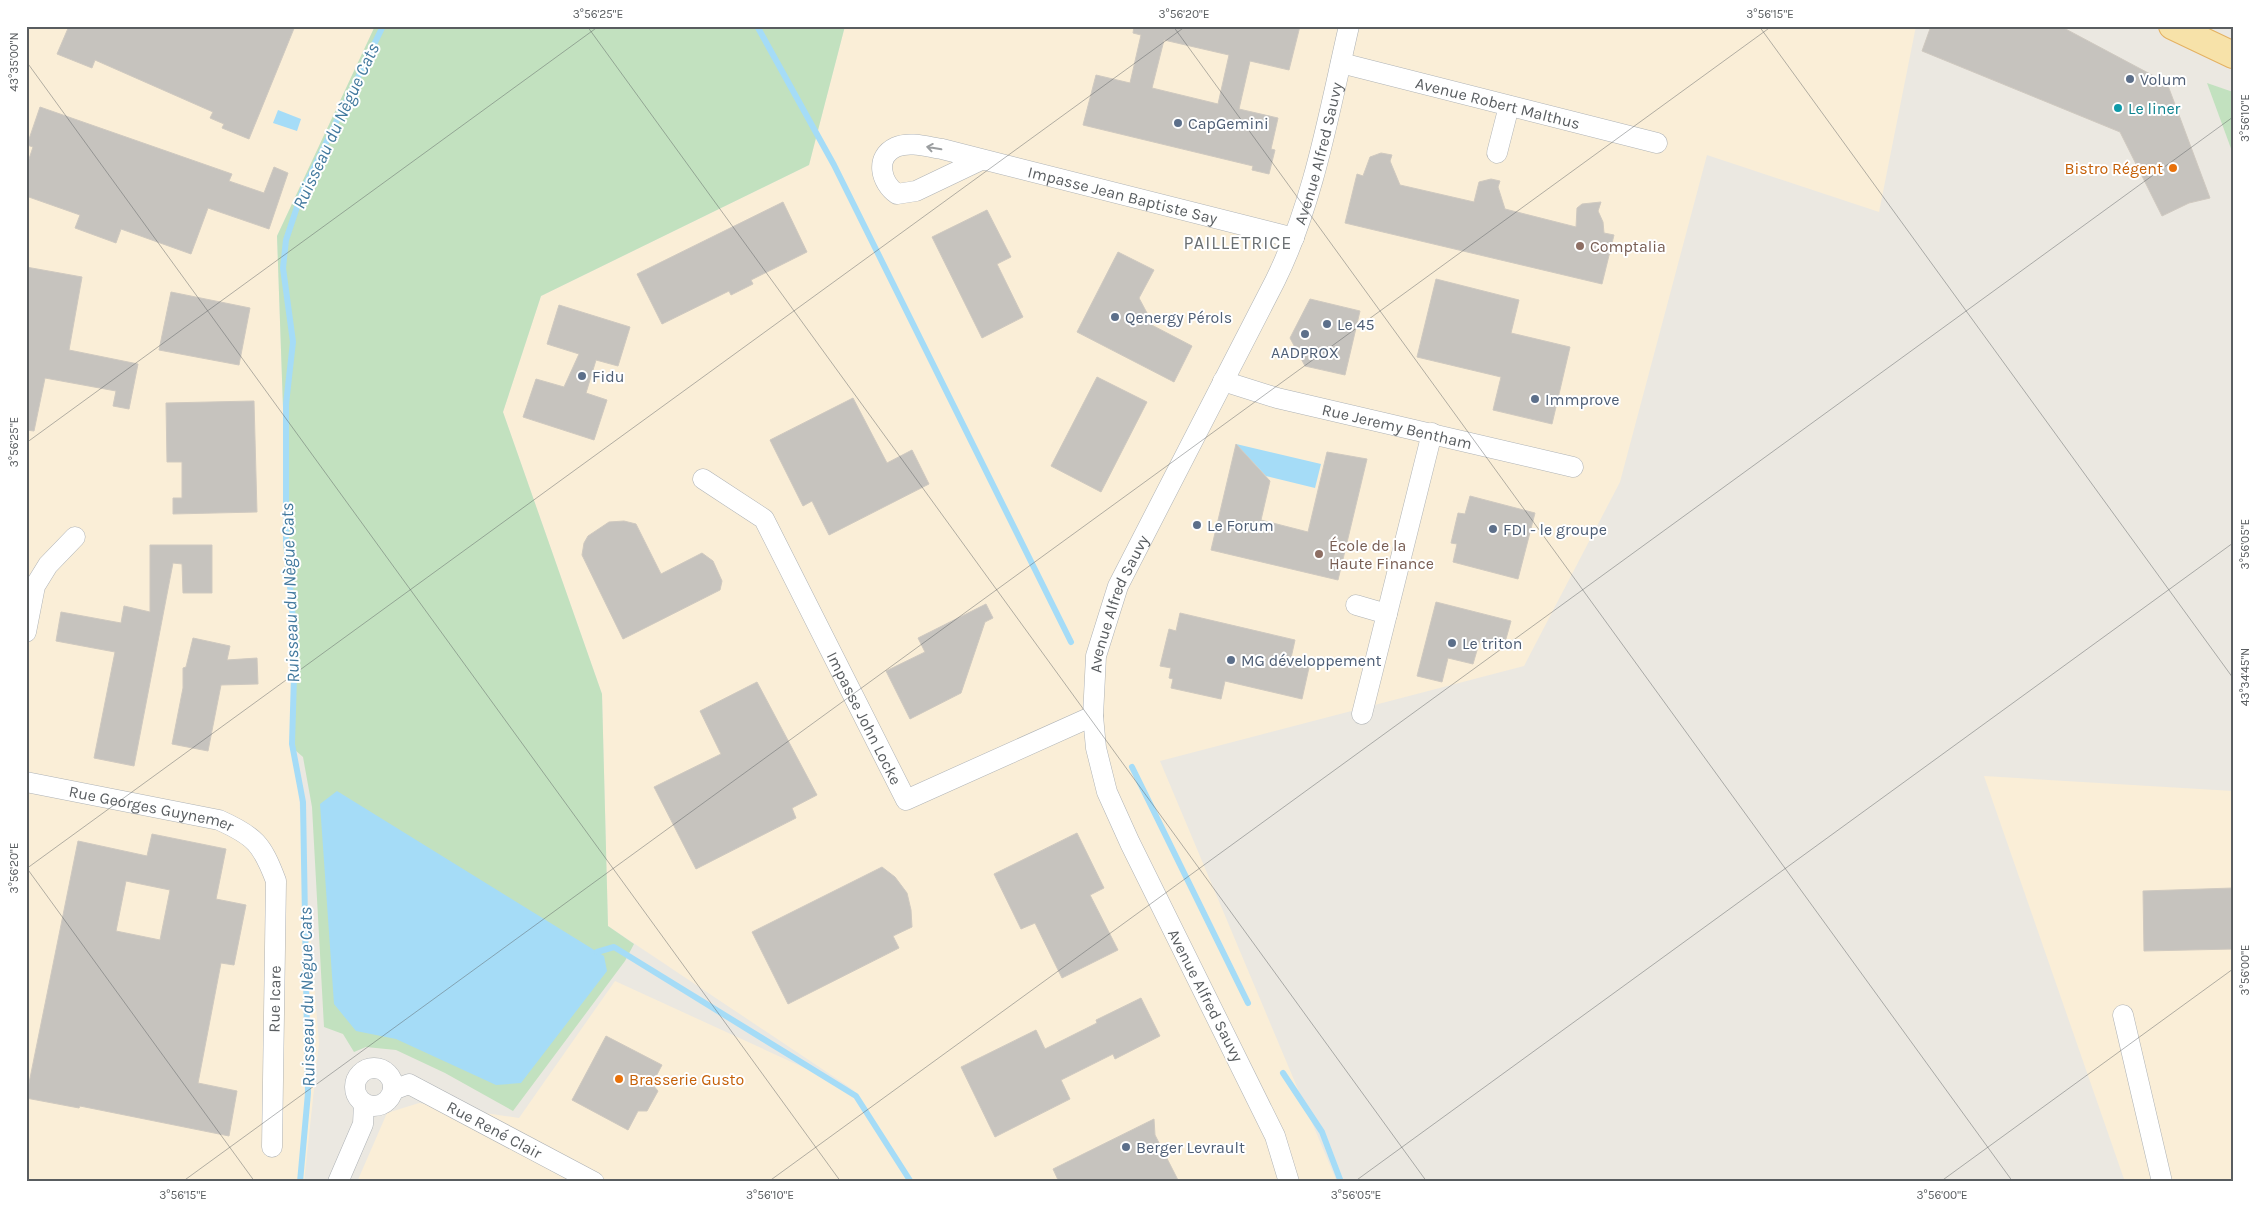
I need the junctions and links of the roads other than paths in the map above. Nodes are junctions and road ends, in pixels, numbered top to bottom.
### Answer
1 (1349, 26) edge
2 (2172, 26) edge
3 (2233, 55) edge
4 (1340, 63) junction
5 (1509, 106) junction
6 (1657, 143) dead end
7 (1497, 154) dead end
8 (981, 160) dead end
9 (1294, 238) junction
10 (1223, 381) junction
11 (1432, 433) junction
12 (1573, 466) dead end
13 (703, 479) dead end
14 (75, 537) dead end
15 (1356, 605) dead end
16 (1387, 614) junction
17 (26, 632) edge
18 (1362, 714) dead end
19 (1093, 716) junction
20 (26, 782) edge
21 (265, 853) joint
22 (2124, 1015) dead end
23 (393, 1090) junction
24 (364, 1104) junction
25 (272, 1147) dead end
26 (338, 1182) edge
27 (594, 1182) edge
28 (1289, 1182) edge
29 (2162, 1182) edge

1 - 4 street, Avenue Alfred Sauvy
2 - 3 main road
4 - 5 street, Avenue Robert Malthus
4 - 9 street, Avenue Alfred Sauvy
5 - 6 street, Avenue Robert Malthus
5 - 7 street
8 - 9 street, Impasse Jean Baptiste Say
9 - 10 street, Avenue Alfred Sauvy
10 - 11 street, Rue Jeremy Bentham
10 - 19 street, Avenue Alfred Sauvy
11 - 12 street, Rue Jeremy Bentham
11 - 16 street
13 - 19 street, Impasse John Locke
14 - 17 street
15 - 16 street
16 - 18 street
19 - 28 street, Avenue Alfred Sauvy
20 - 21 street, Rue Georges Guynemer
21 - 25 street, Rue Icare
22 - 29 street
23 - 24 street
23 - 24 street
23 - 27 street, Rue René Clair
24 - 26 street

